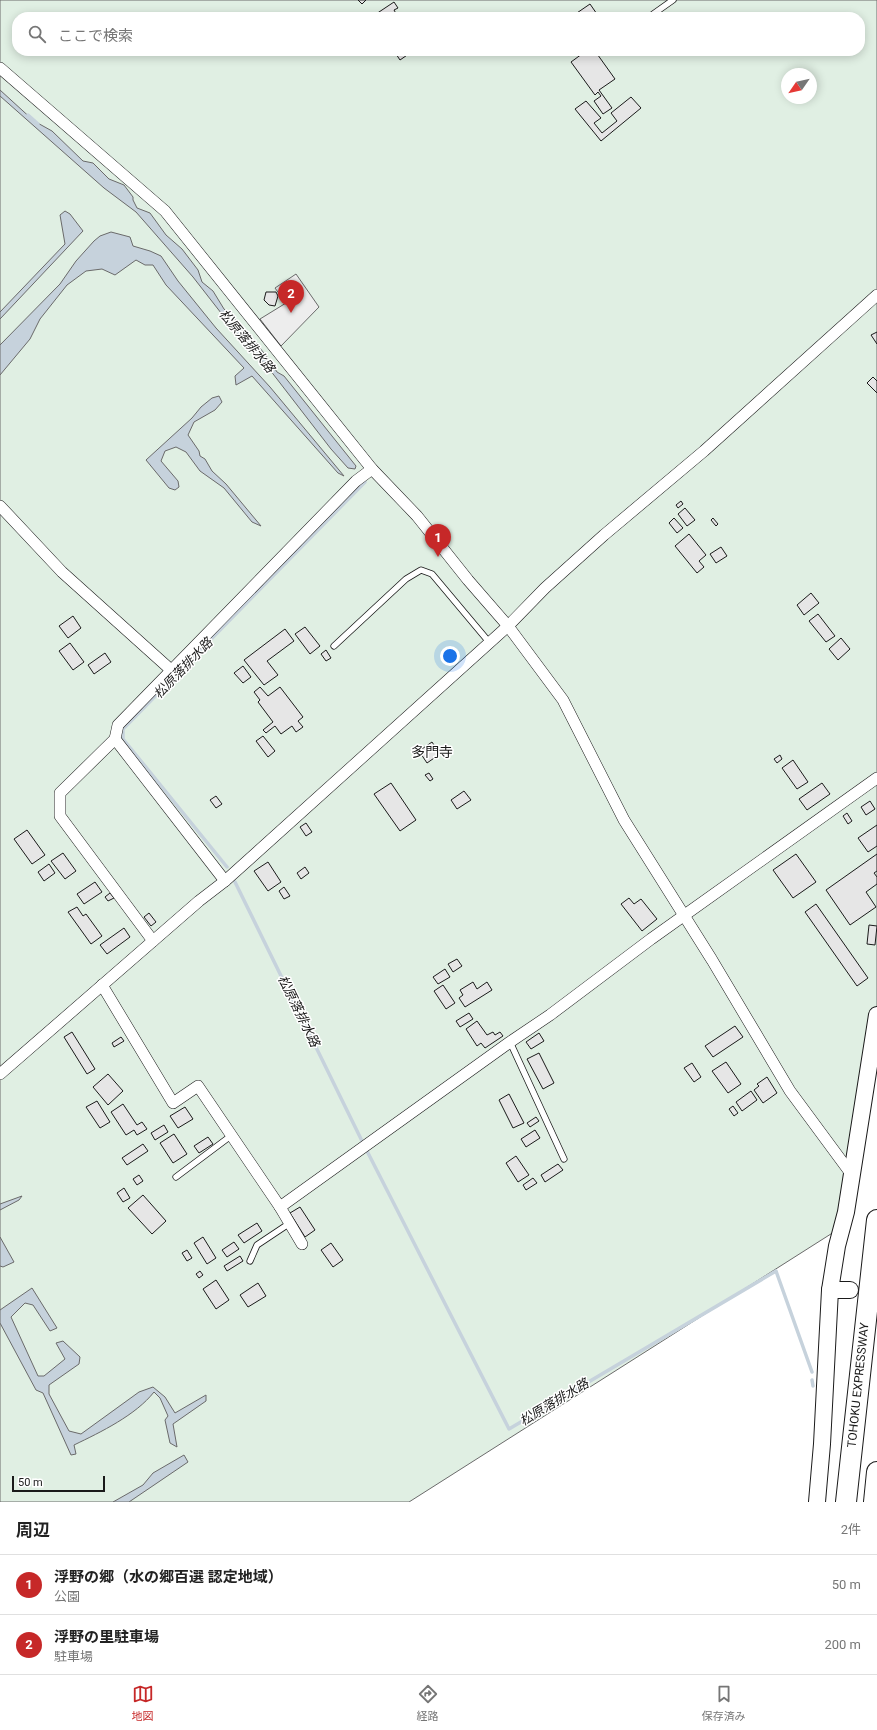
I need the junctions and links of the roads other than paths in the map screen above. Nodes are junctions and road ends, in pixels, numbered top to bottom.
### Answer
1 (673, 0) edge
2 (656, 12) edge
3 (0, 68) edge
4 (877, 294) edge
5 (372, 468) junction
6 (0, 506) edge
7 (508, 626) junction
8 (489, 642) junction
9 (334, 646) dead end
10 (172, 670) junction
11 (116, 739) junction
12 (877, 778) edge
13 (225, 881) junction
14 (684, 917) junction
15 (153, 941) junction
16 (102, 985) junction
17 (877, 1016) edge
18 (510, 1042) junction
19 (0, 1074) edge
20 (232, 1135) junction
21 (564, 1159) dead end
22 (852, 1175) junction
23 (176, 1177) dead end
24 (280, 1207) junction
25 (877, 1220) edge
26 (290, 1223) junction
27 (302, 1244) dead end
28 (250, 1261) dead end
29 (830, 1290) junction
30 (850, 1290) dead end
31 (877, 1472) edge
32 (817, 1502) edge
33 (846, 1502) edge
34 (874, 1502) edge

1 - 2 lane
3 - 5 street
4 - 7 street
5 - 7 street
5 - 10 street
6 - 10 street
7 - 8 street
7 - 14 street
8 - 9 lane
8 - 13 street
10 - 11 street
11 - 13 street
11 - 15 street
12 - 14 street
13 - 15 street
14 - 18 street
14 - 22 street
15 - 16 street
16 - 19 street
16 - 20 street
17 - 22 street
18 - 21 lane
18 - 24 street
20 - 23 lane
20 - 24 street
22 - 29 street
24 - 26 street
25 - 33 highway, TOHOKU EXPRESSWAY
26 - 27 street
26 - 28 lane
29 - 30 street
29 - 32 street
31 - 34 highway

